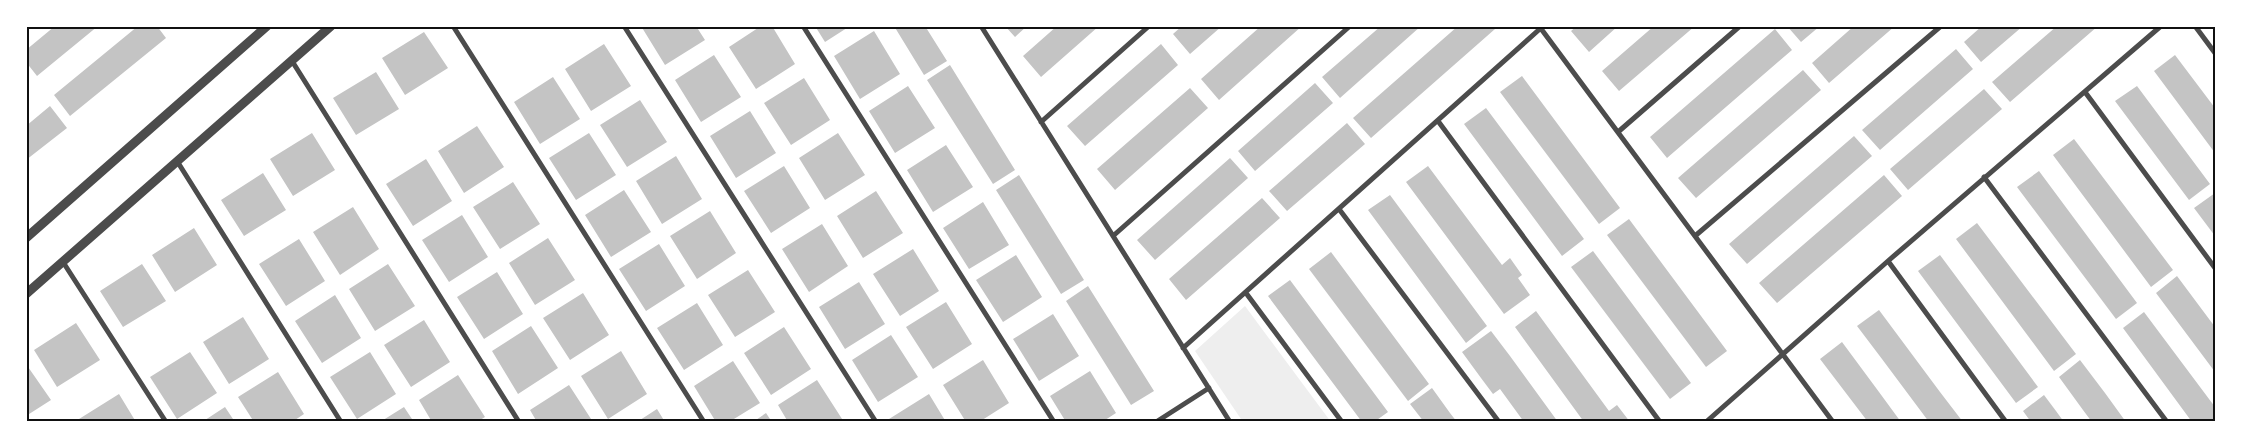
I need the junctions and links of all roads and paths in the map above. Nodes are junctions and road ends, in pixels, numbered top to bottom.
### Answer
1 (268, 26) edge
2 (331, 26) edge
3 (452, 26) edge
4 (624, 26) edge
5 (804, 26) edge
6 (981, 26) edge
7 (1149, 26) edge
8 (1350, 26) edge
9 (1740, 26) edge
10 (1941, 26) edge
11 (2161, 26) edge
12 (2195, 26) edge
13 (1541, 27) edge
14 (2215, 53) edge
15 (292, 61) junction
16 (2084, 92) junction
17 (1438, 121) junction
18 (1041, 122) junction
19 (1618, 132) junction
20 (177, 161) junction
21 (1984, 178) junction
22 (1339, 209) junction
23 (1113, 236) junction
24 (1695, 236) junction
25 (26, 238) edge
26 (1888, 261) junction
27 (63, 262) junction
28 (2215, 268) edge
29 (1246, 293) junction
30 (26, 294) edge
31 (1184, 348) junction
32 (1783, 354) junction
33 (1209, 388) junction
34 (166, 422) edge
35 (342, 422) edge
36 (518, 422) edge
37 (704, 422) edge
38 (876, 422) edge
39 (1054, 422) edge
40 (1156, 422) edge
41 (1230, 422) edge
42 (1342, 422) edge
43 (1499, 422) edge
44 (1660, 422) edge
45 (1706, 422) edge
46 (1833, 422) edge
47 (2006, 422) edge
48 (2167, 422) edge

1 - 25 street
2 - 15 street
3 - 37 street
4 - 38 street
5 - 39 street
6 - 18 street
7 - 18 street
8 - 23 street
9 - 19 street
10 - 24 street
11 - 16 street
12 - 14 street
13 - 17 street
13 - 19 street
15 - 20 street
15 - 36 street
16 - 21 street
16 - 28 street
17 - 22 street
17 - 44 street
18 - 23 street
19 - 24 street
20 - 27 street
20 - 35 street
21 - 26 street
21 - 48 street
22 - 29 street
22 - 43 street
23 - 31 street
24 - 32 street
26 - 32 street
26 - 47 street
27 - 30 street
27 - 34 street
29 - 31 street
29 - 42 street
31 - 33 street
32 - 45 street
32 - 46 street
33 - 40 street
33 - 41 street

